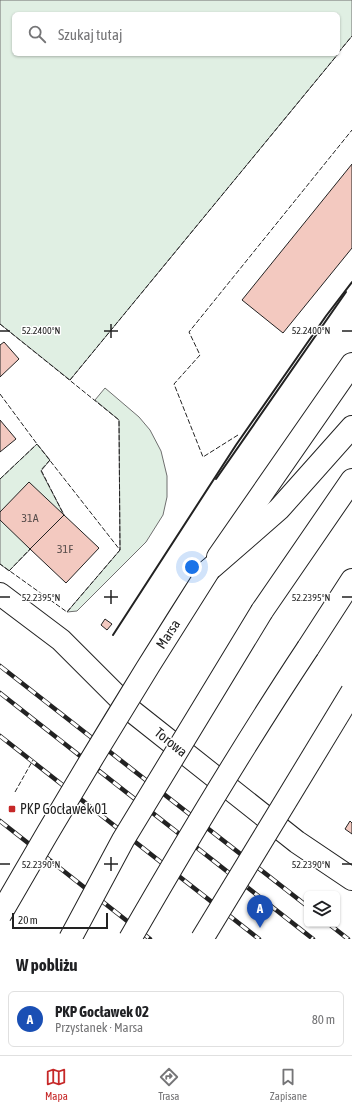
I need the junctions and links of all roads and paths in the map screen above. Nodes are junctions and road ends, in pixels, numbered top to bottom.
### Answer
1 (352, 364) edge
2 (352, 427) edge
3 (352, 480) edge
4 (209, 570) junction
5 (352, 580) edge
6 (0, 594) edge
7 (352, 692) edge
8 (352, 879) edge
9 (0, 915) edge
10 (70, 939) edge
11 (130, 939) edge
12 (202, 939) edge

1 - 4 main road, Marsa
2 - 4 main road
3 - 10 main road, bridge
4 - 9 main road, Marsa, bridge
5 - 11 main road, bridge
6 - 8 main road, Torowa
7 - 12 main road, bridge

